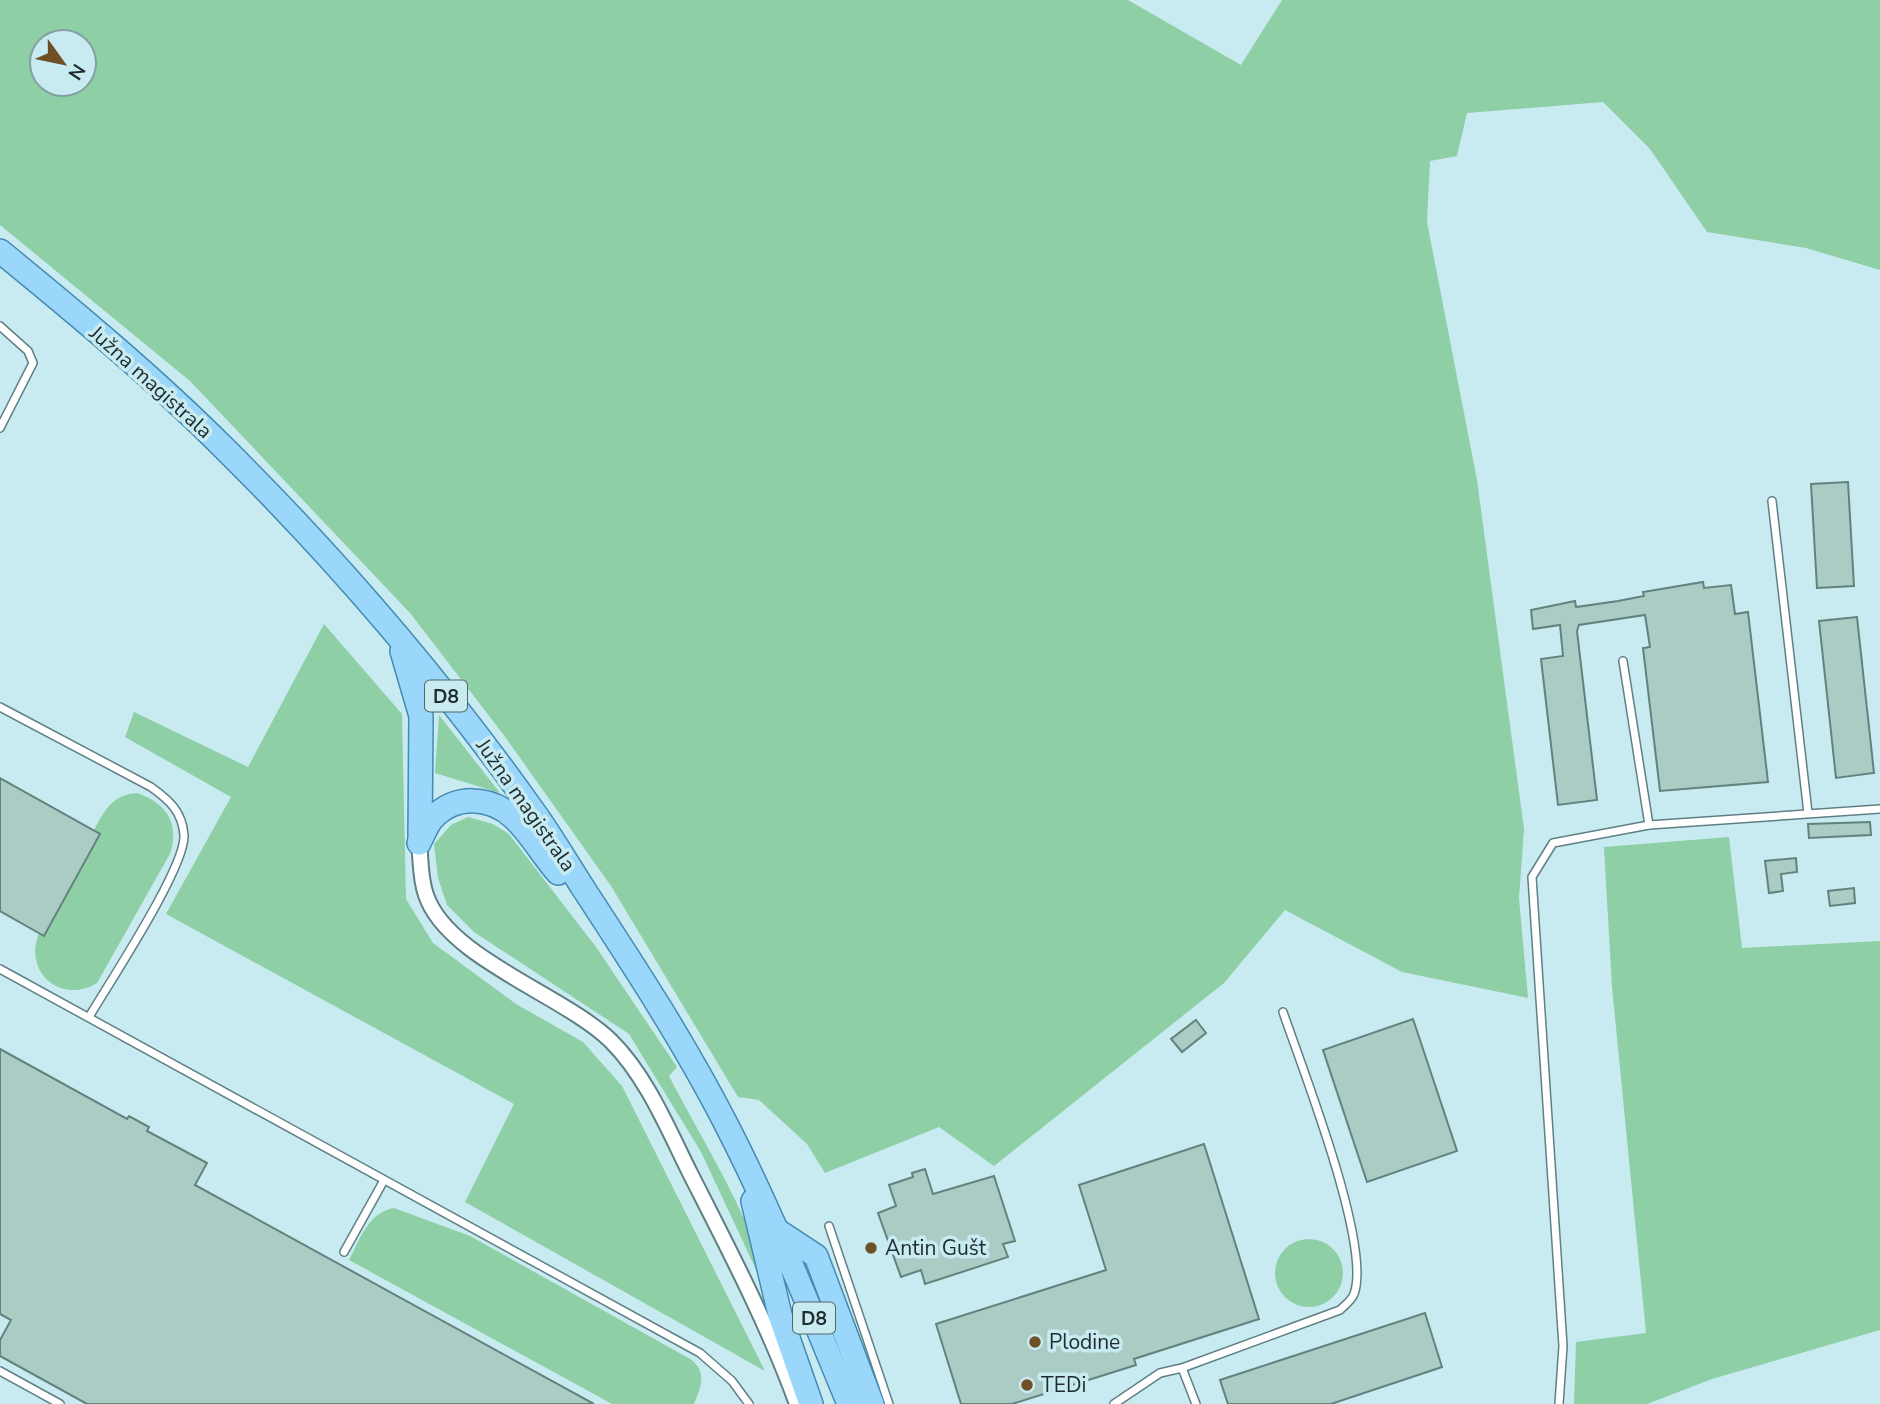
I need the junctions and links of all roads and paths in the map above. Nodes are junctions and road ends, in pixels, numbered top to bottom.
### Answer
1 (0, 251) edge
2 (0, 326) edge
3 (0, 428) edge
4 (1772, 501) dead end
5 (396, 635) junction
6 (1623, 661) dead end
7 (0, 707) edge
8 (1880, 809) edge
9 (1808, 813) junction
10 (1649, 824) junction
11 (419, 843) junction
12 (589, 897) junction
13 (0, 970) edge
14 (1283, 1012) dead end
15 (89, 1017) junction
16 (733, 1138) junction
17 (383, 1182) junction
18 (829, 1226) dead end
19 (778, 1231) junction
20 (344, 1252) dead end
21 (1182, 1368) junction
22 (0, 1371) edge
23 (60, 1404) edge
24 (749, 1404) edge
25 (797, 1404) edge
26 (811, 1404) edge
27 (849, 1404) edge
28 (872, 1404) edge
29 (889, 1404) edge
30 (1114, 1404) edge
31 (1196, 1404) edge
32 (1559, 1404) edge

1 - 5 main road, Južna magistrala / D8
2 - 3 lane
4 - 9 lane
5 - 11 main road
5 - 12 main road, Južna magistrala / D8
6 - 10 lane
7 - 15 lane
8 - 9 lane
9 - 10 lane
10 - 32 lane
11 - 12 main road
11 - 25 street
12 - 16 main road, Južna magistrala / D8
13 - 15 lane
14 - 21 lane
15 - 17 lane
16 - 19 main road, Južna magistrala / D8
16 - 26 main road
17 - 20 lane
17 - 24 lane
18 - 29 lane
19 - 27 main road, Južna magistrala / D8
19 - 28 main road
21 - 30 lane
21 - 31 lane
22 - 23 lane

